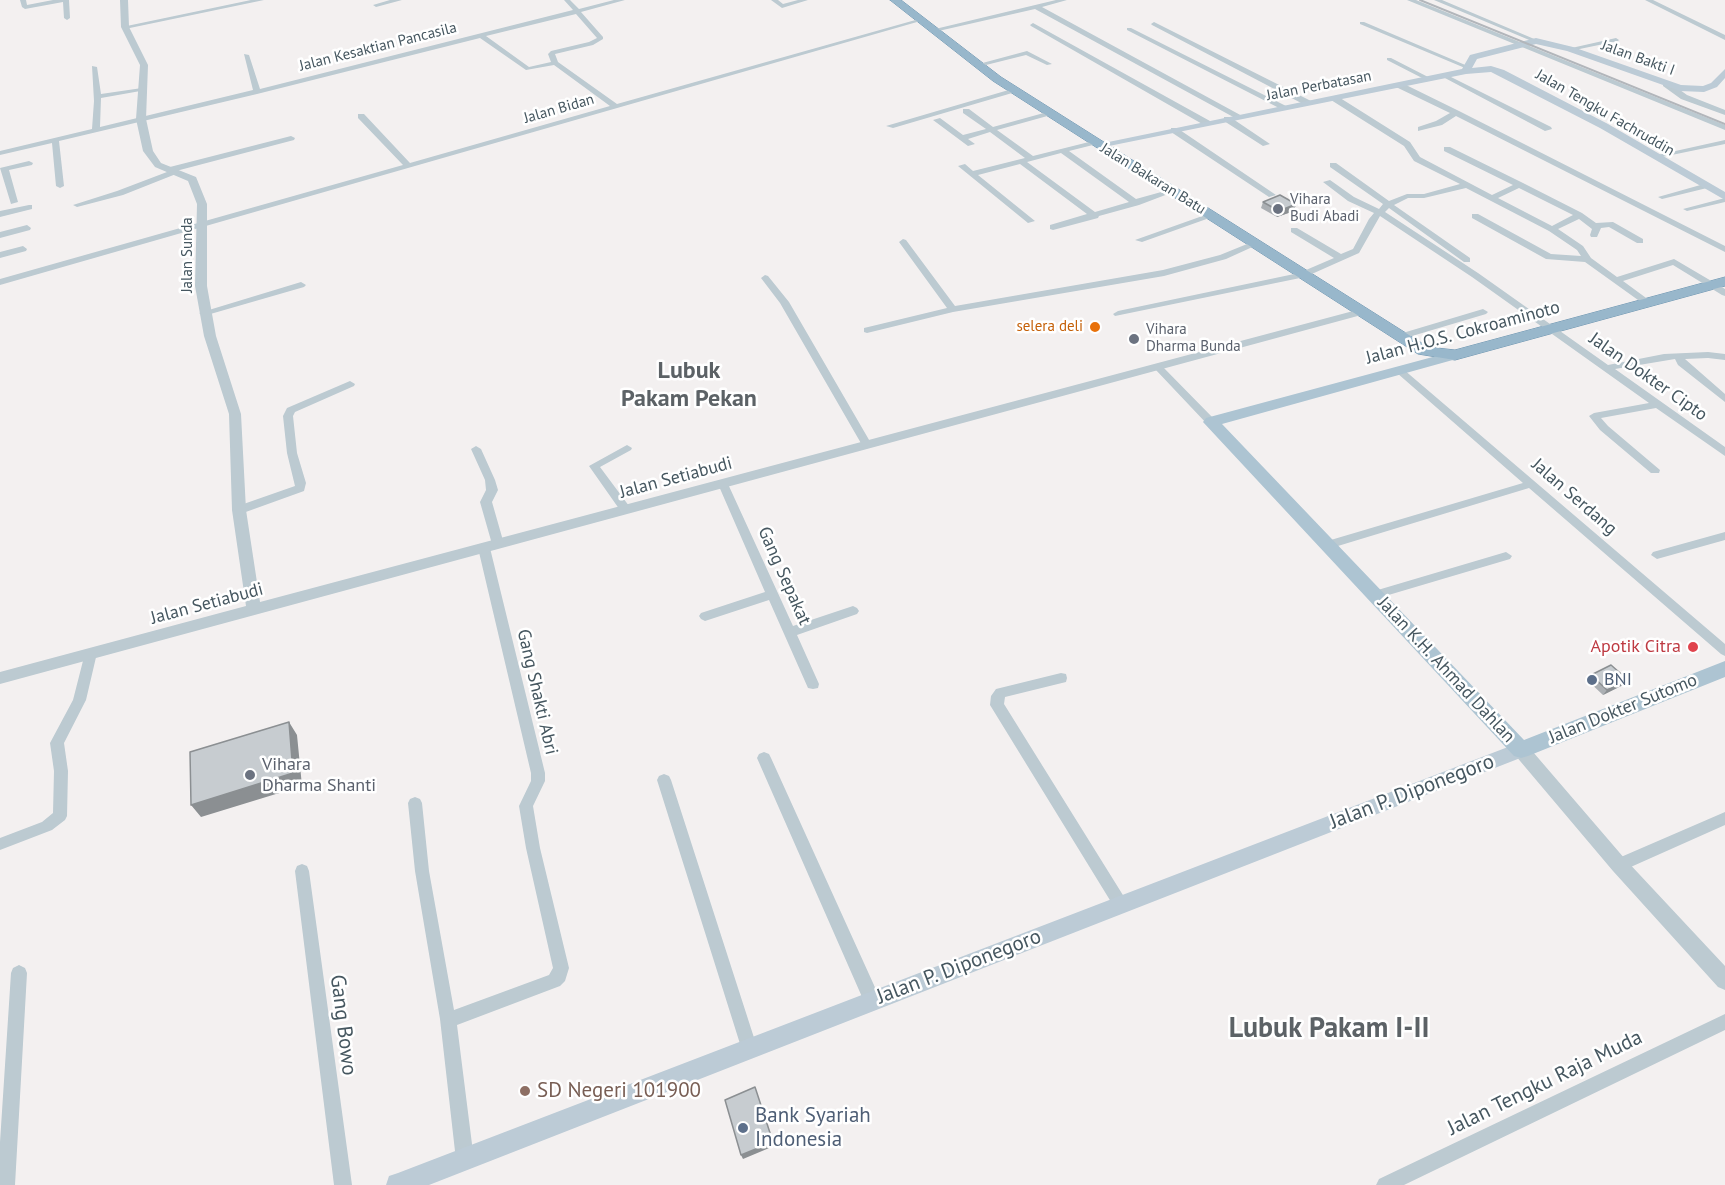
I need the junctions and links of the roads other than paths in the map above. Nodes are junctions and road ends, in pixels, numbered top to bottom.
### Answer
1 (23, 0) edge
2 (64, 0) edge
3 (261, 0) edge
4 (399, 0) edge
5 (567, 0) edge
6 (622, 0) edge
7 (774, 0) edge
8 (805, 0) edge
9 (896, 0) edge
10 (1064, 0) edge
11 (1410, 0) edge
12 (1437, 0) edge
13 (1648, 0) edge
14 (124, 1) edge
15 (376, 5) dead end
16 (1037, 8) junction
17 (577, 11) junction
18 (67, 18) dead end
19 (921, 20) junction
20 (1362, 22) dead end
21 (1154, 24) dead end
22 (1033, 25) dead end
23 (126, 27) junction
24 (1129, 29) dead end
25 (934, 30) junction
26 (480, 35) junction
27 (1725, 38) edge
28 (1616, 40) dead end
29 (1536, 41) junction
30 (1518, 44) junction
31 (1042, 49) dead end
32 (1570, 49) junction
33 (1028, 53) junction
34 (246, 55) dead end
35 (1389, 59) dead end
36 (555, 63) junction
37 (1049, 64) dead end
38 (978, 65) junction
39 (94, 67) dead end
40 (1467, 69) junction
41 (1725, 72) edge
42 (1445, 76) junction
43 (1428, 79) junction
44 (1666, 84) junction
45 (1399, 85) junction
46 (142, 90) junction
47 (1015, 91) junction
48 (257, 92) junction
49 (97, 97) junction
50 (1334, 98) junction
51 (1308, 103) junction
52 (616, 107) junction
53 (1284, 107) junction
54 (966, 111) dead end
55 (1048, 113) junction
56 (1456, 113) junction
57 (1725, 113) edge
58 (361, 116) dead end
59 (1240, 117) junction
60 (141, 119) junction
61 (1227, 119) junction
62 (937, 120) dead end
63 (1207, 123) junction
64 (890, 126) dead end
65 (1725, 128) edge
66 (96, 129) junction
67 (1421, 129) dead end
68 (1548, 129) dead end
69 (991, 130) junction
70 (1174, 130) junction
71 (291, 138) dead end
72 (962, 138) junction
73 (55, 139) junction
74 (1725, 142) edge
75 (971, 144) dead end
76 (1097, 144) junction
77 (1266, 144) dead end
78 (1447, 149) dead end
79 (1062, 150) junction
80 (0, 153) edge
81 (1657, 156) junction
82 (1032, 159) junction
83 (1022, 162) junction
84 (29, 163) dead end
85 (408, 165) junction
86 (1333, 165) dead end
87 (962, 166) dead end
88 (3, 169) edge
89 (171, 171) junction
90 (972, 174) junction
91 (1326, 182) dead end
92 (1467, 185) junction
93 (1520, 185) junction
94 (10, 186) junction
95 (60, 186) dead end
96 (1704, 186) junction
97 (0, 188) edge
98 (1172, 192) junction
99 (1272, 195) dead end
100 (1662, 197) dead end
101 (1491, 198) junction
102 (1725, 199) edge
103 (14, 202) dead end
104 (1136, 202) junction
105 (77, 205) dead end
106 (1387, 205) junction
107 (29, 207) dead end
108 (1687, 209) dead end
109 (1381, 213) junction
110 (0, 214) edge
111 (1579, 215) junction
112 (1095, 216) junction
113 (1211, 216) junction
114 (1475, 216) dead end
115 (1031, 221) dead end
116 (203, 222) junction
117 (1053, 227) dead end
118 (27, 228) dead end
119 (1552, 229) junction
120 (1294, 230) dead end
121 (0, 235) edge
122 (1139, 240) dead end
123 (1640, 241) dead end
124 (903, 242) dead end
125 (1255, 244) junction
126 (23, 249) dead end
127 (1725, 249) edge
128 (0, 255) edge
129 (1341, 258) junction
130 (1587, 259) junction
131 (1467, 260) dead end
132 (1302, 275) junction
133 (765, 278) dead end
134 (1616, 280) junction
135 (0, 282) edge
136 (301, 285) dead end
137 (1721, 286) edge
138 (1648, 303) junction
139 (953, 309) junction
140 (1361, 312) junction
141 (1483, 312) dead end
142 (204, 313) junction
143 (1118, 314) dead end
144 (1551, 329) junction
145 (867, 330) dead end
146 (1399, 337) junction
147 (1417, 349) junction
148 (1455, 355) junction
149 (1678, 357) junction
150 (1725, 357) edge
151 (1158, 367) junction
152 (1606, 368) junction
153 (1406, 369) junction
154 (350, 384) dead end
155 (1725, 399) edge
156 (1659, 404) junction
157 (1211, 422) junction
158 (867, 445) junction
159 (627, 448) dead end
160 (477, 449) dead end
161 (1725, 452) edge
162 (1656, 470) dead end
163 (723, 484) junction
164 (1531, 484) junction
165 (239, 510) junction
166 (626, 510) junction
167 (1725, 536) edge
168 (491, 546) junction
169 (1328, 546) junction
170 (1657, 555) dead end
171 (1506, 556) dead end
172 (772, 594) junction
173 (1375, 595) junction
174 (254, 610) junction
175 (853, 611) dead end
176 (705, 616) dead end
177 (790, 632) junction
178 (1725, 651) edge
179 (91, 653) junction
180 (1725, 669) edge
181 (0, 678) edge
182 (1061, 678) dead end
183 (813, 684) dead end
184 (1521, 750) junction
185 (764, 758) dead end
186 (664, 780) dead end
187 (415, 803) dead end
188 (1725, 818) edge
189 (0, 844) edge
190 (1619, 865) junction
191 (302, 871) dead end
192 (1121, 905) junction
193 (19, 973) dead end
194 (1725, 980) edge
195 (872, 1000) junction
196 (448, 1018) junction
197 (1725, 1022) edge
198 (749, 1047) junction
199 (465, 1160) junction
200 (6, 1185) edge
201 (343, 1185) edge
202 (398, 1185) edge
203 (1385, 1185) edge

1 - 2 street
2 - 18 street
3 - 23 street
4 - 15 street
5 - 17 street
6 - 17 street, Jalan Kesaktian Pancasila
7 - 8 street
9 - 19 highway, Jalan Bakaran Batu
10 - 16 street
11 - 30 street
12 - 29 street
13 - 27 street
14 - 23 street, Jalan Sunda
16 - 25 street
16 - 59 street
17 - 26 street, Jalan Kesaktian Pancasila
17 - 36 street
19 - 25 highway, Jalan Bakaran Batu
19 - 52 street, Jalan Bidan
20 - 40 street
21 - 51 street
22 - 63 street
23 - 46 street, Jalan Sunda
24 - 53 street
25 - 38 highway, Jalan Bakaran Batu
26 - 36 street
26 - 48 street, Jalan Kesaktian Pancasila
28 - 32 street
29 - 30 main road, Jalan Perbatasan
29 - 32 main road, Jalan Bakti I
30 - 40 main road, Jalan Perbatasan
30 - 65 street
31 - 33 street
32 - 44 main road, Jalan Bakti I
33 - 37 street
33 - 38 street
34 - 48 street
35 - 43 street
36 - 52 street
38 - 47 highway, Jalan Bakaran Batu
39 - 49 street
40 - 42 main road, Jalan Perbatasan
40 - 81 main road, Jalan Tengku Fachruddin
41 - 44 main road, Jalan Bakti I
42 - 43 main road, Jalan Perbatasan
42 - 68 street
43 - 45 main road, Jalan Perbatasan
44 - 57 street
45 - 50 main road, Jalan Perbatasan
45 - 56 street
46 - 49 street
46 - 60 street, Jalan Sunda
47 - 55 highway, Jalan Bakaran Batu
47 - 64 street
48 - 60 street, Jalan Kesaktian Pancasila
49 - 66 street
50 - 51 main road, Jalan Perbatasan
50 - 92 street
51 - 53 main road, Jalan Perbatasan
52 - 85 street, Jalan Bidan
53 - 59 main road, Jalan Perbatasan
54 - 69 street
55 - 69 street
55 - 76 highway, Jalan Bakaran Batu
56 - 67 street
56 - 127 street
58 - 85 street
59 - 61 main road, Jalan Perbatasan
60 - 66 street, Jalan Kesaktian Pancasila
60 - 89 street, Jalan Sunda
61 - 63 main road, Jalan Perbatasan
61 - 77 street
62 - 72 street
63 - 70 main road, Jalan Perbatasan
66 - 73 street, Jalan Kesaktian Pancasila
69 - 72 street
69 - 82 street
70 - 76 main road, Jalan Perbatasan
70 - 99 street
71 - 89 street
72 - 75 street
73 - 80 street, Jalan Kesaktian Pancasila
73 - 95 street
74 - 81 street
76 - 79 street
76 - 98 highway, Jalan Bakaran Batu
78 - 93 street
79 - 82 street
79 - 104 street
81 - 96 main road, Jalan Tengku Fachruddin
82 - 83 street
83 - 90 street
83 - 112 street
84 - 88 street
85 - 116 street, Jalan Bidan
86 - 106 street
87 - 90 street
88 - 94 street
89 - 105 street
89 - 116 street, Jalan Sunda
90 - 115 street
91 - 109 street, Jalan Dokter Cipto
92 - 101 street
92 - 106 street
93 - 101 street
93 - 111 street
94 - 97 street
94 - 103 street
96 - 100 street
96 - 102 main road, Jalan Tengku Fachruddin
98 - 104 street
98 - 113 highway, Jalan Bakaran Batu
101 - 119 street
102 - 108 street
104 - 112 street
106 - 109 street
106 - 131 street
107 - 110 street
109 - 129 street
109 - 144 street, Jalan Dokter Cipto
111 - 119 street
111 - 123 street
112 - 117 street
113 - 122 street
113 - 125 highway, Jalan Bakaran Batu
114 - 130 street
116 - 135 street, Jalan Bidan
116 - 142 street, Jalan Sunda
118 - 121 street
119 - 130 street
120 - 129 street
124 - 139 street
125 - 132 highway, Jalan Bakaran Batu
125 - 139 street
126 - 128 street
129 - 132 street
130 - 134 street
132 - 140 highway, Jalan Bakaran Batu
132 - 143 street
133 - 158 street
134 - 137 street
134 - 138 street
136 - 142 street
137 - 138 highway, Jalan H.O.S. Cokroaminoto
138 - 144 highway, Jalan H.O.S. Cokroaminoto
139 - 145 street
140 - 146 highway, Jalan Bakaran Batu
140 - 151 street, Jalan Setiabudi
141 - 146 street
142 - 165 street, Jalan Sunda
144 - 148 highway, Jalan H.O.S. Cokroaminoto
144 - 152 street, Jalan Dokter Cipto
146 - 147 highway, Jalan Bakaran Batu
147 - 148 highway, Jalan Bakaran Batu
147 - 153 main road
148 - 153 main road, Jalan H.O.S. Cokroaminoto
149 - 150 street
149 - 152 street
149 - 155 street
151 - 157 street, Jalan K.H. Ahmad Dahlan
151 - 158 street, Jalan Setiabudi
152 - 156 street, Jalan Dokter Cipto
153 - 157 main road, Jalan H.O.S. Cokroaminoto
153 - 164 street, Jalan Serdang
154 - 165 street
156 - 161 street, Jalan Dokter Cipto
156 - 162 street
157 - 169 main road, Jalan K.H. Ahmad Dahlan
158 - 163 street, Jalan Setiabudi
159 - 166 street
160 - 168 street, Gang Shakti Abri
163 - 166 street, Jalan Setiabudi
163 - 172 street, Gang Sepakat
164 - 169 street
164 - 178 street, Jalan Serdang
165 - 174 street, Jalan Sunda
166 - 168 street, Jalan Setiabudi
167 - 170 street
168 - 174 street, Jalan Setiabudi
168 - 196 street, Gang Shakti Abri
169 - 173 main road, Jalan K.H. Ahmad Dahlan
171 - 173 street
172 - 176 street
172 - 177 street, Gang Sepakat
173 - 184 main road, Jalan K.H. Ahmad Dahlan
174 - 179 street, Jalan Setiabudi
175 - 177 street
177 - 183 street, Gang Sepakat
179 - 181 street, Jalan Setiabudi
179 - 189 street
180 - 184 main road, Jalan Dokter Sutomo
182 - 192 street
184 - 190 street, Jalan K.H. Ahmad Dahlan
184 - 192 main road, Jalan P. Diponegoro
185 - 195 street
186 - 198 street
187 - 196 street
188 - 190 street
190 - 194 street, Jalan K.H. Ahmad Dahlan
191 - 201 street, Gang Bowo
192 - 195 main road, Jalan P. Diponegoro
193 - 200 street
195 - 198 main road, Jalan P. Diponegoro
196 - 199 street
197 - 203 street, Jalan Tengku Raja Muda
198 - 199 main road, Jalan P. Diponegoro
199 - 202 main road, Jalan P. Diponegoro

